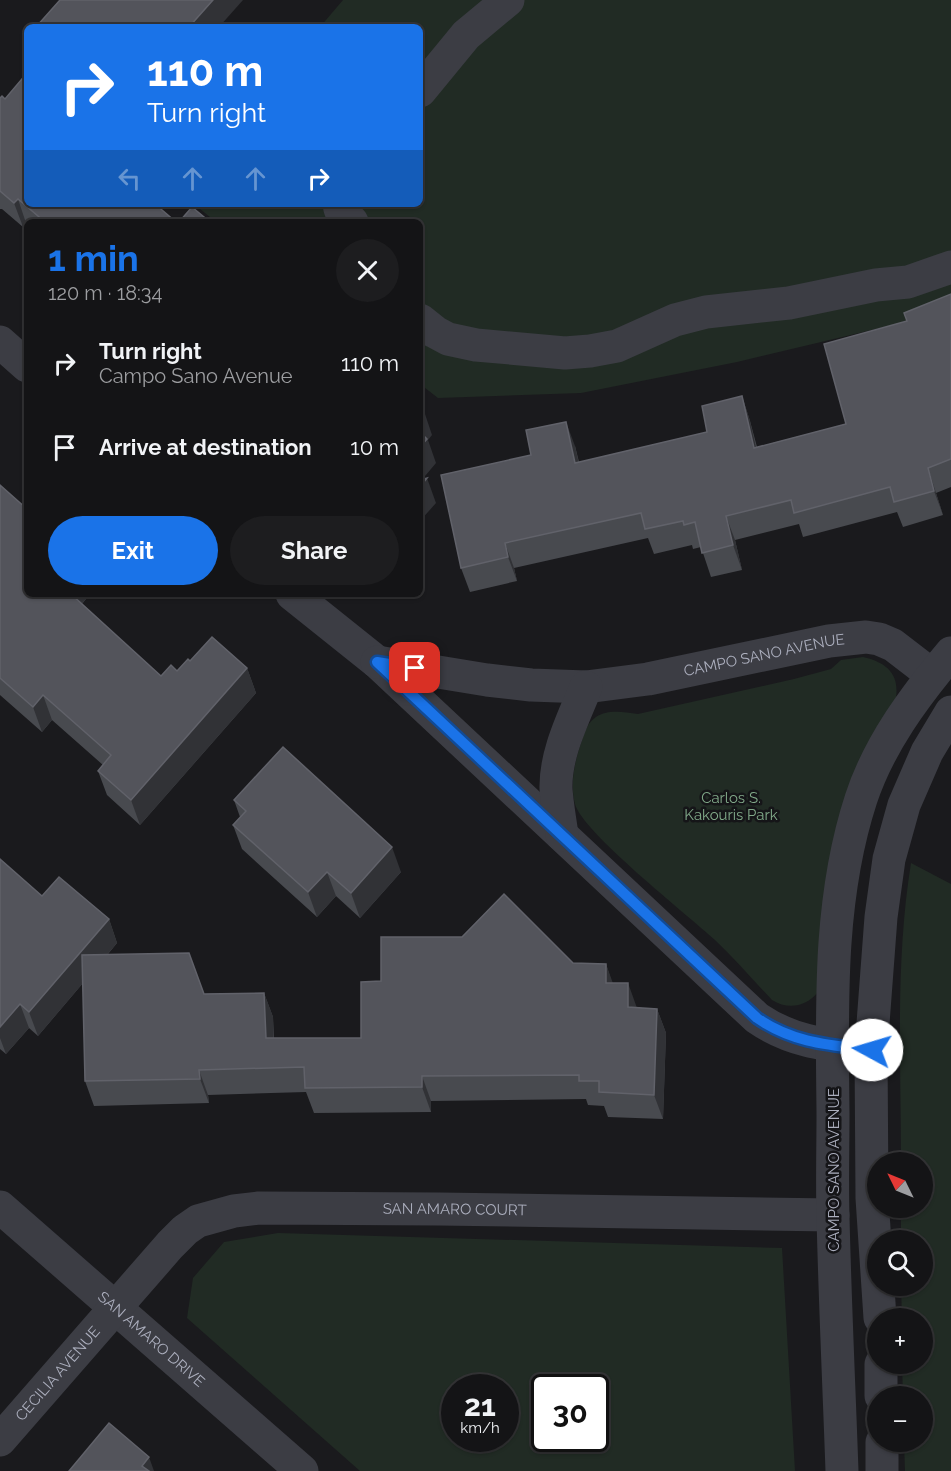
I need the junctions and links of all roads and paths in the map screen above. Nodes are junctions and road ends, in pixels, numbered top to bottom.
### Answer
1 (508, 0) edge
2 (423, 88) edge
3 (340, 207) edge
4 (349, 219) edge
5 (951, 267) edge
6 (423, 322) edge
7 (0, 342) edge
8 (24, 363) edge
9 (296, 597) edge
10 (377, 662) junction
11 (942, 664) edge
12 (586, 687) junction
13 (951, 712) edge
14 (562, 835) junction
15 (833, 1046) junction
16 (872, 1050) junction
17 (0, 1207) edge
18 (833, 1215) junction
19 (115, 1307) junction
20 (879, 1308) edge
21 (0, 1440) edge
22 (882, 1452) edge
23 (302, 1471) edge
24 (842, 1471) edge
25 (882, 1471) edge

1 - 2 street
3 - 4 street
5 - 6 street
7 - 8 street
9 - 10 street
10 - 12 street, CAMPO SANO AVENUE
10 - 14 street
11 - 12 street, CAMPO SANO AVENUE
11 - 15 street, CAMPO SANO AVENUE
12 - 14 street
13 - 16 street
14 - 15 street
15 - 16 street
15 - 18 street, CAMPO SANO AVENUE
16 - 20 street
17 - 19 street, SAN AMARO DRIVE
18 - 19 street, SAN AMARO COURT
18 - 24 street, CAMPO SANO AVENUE
19 - 21 street, CECILIA AVENUE
19 - 23 street, SAN AMARO DRIVE
22 - 25 street

